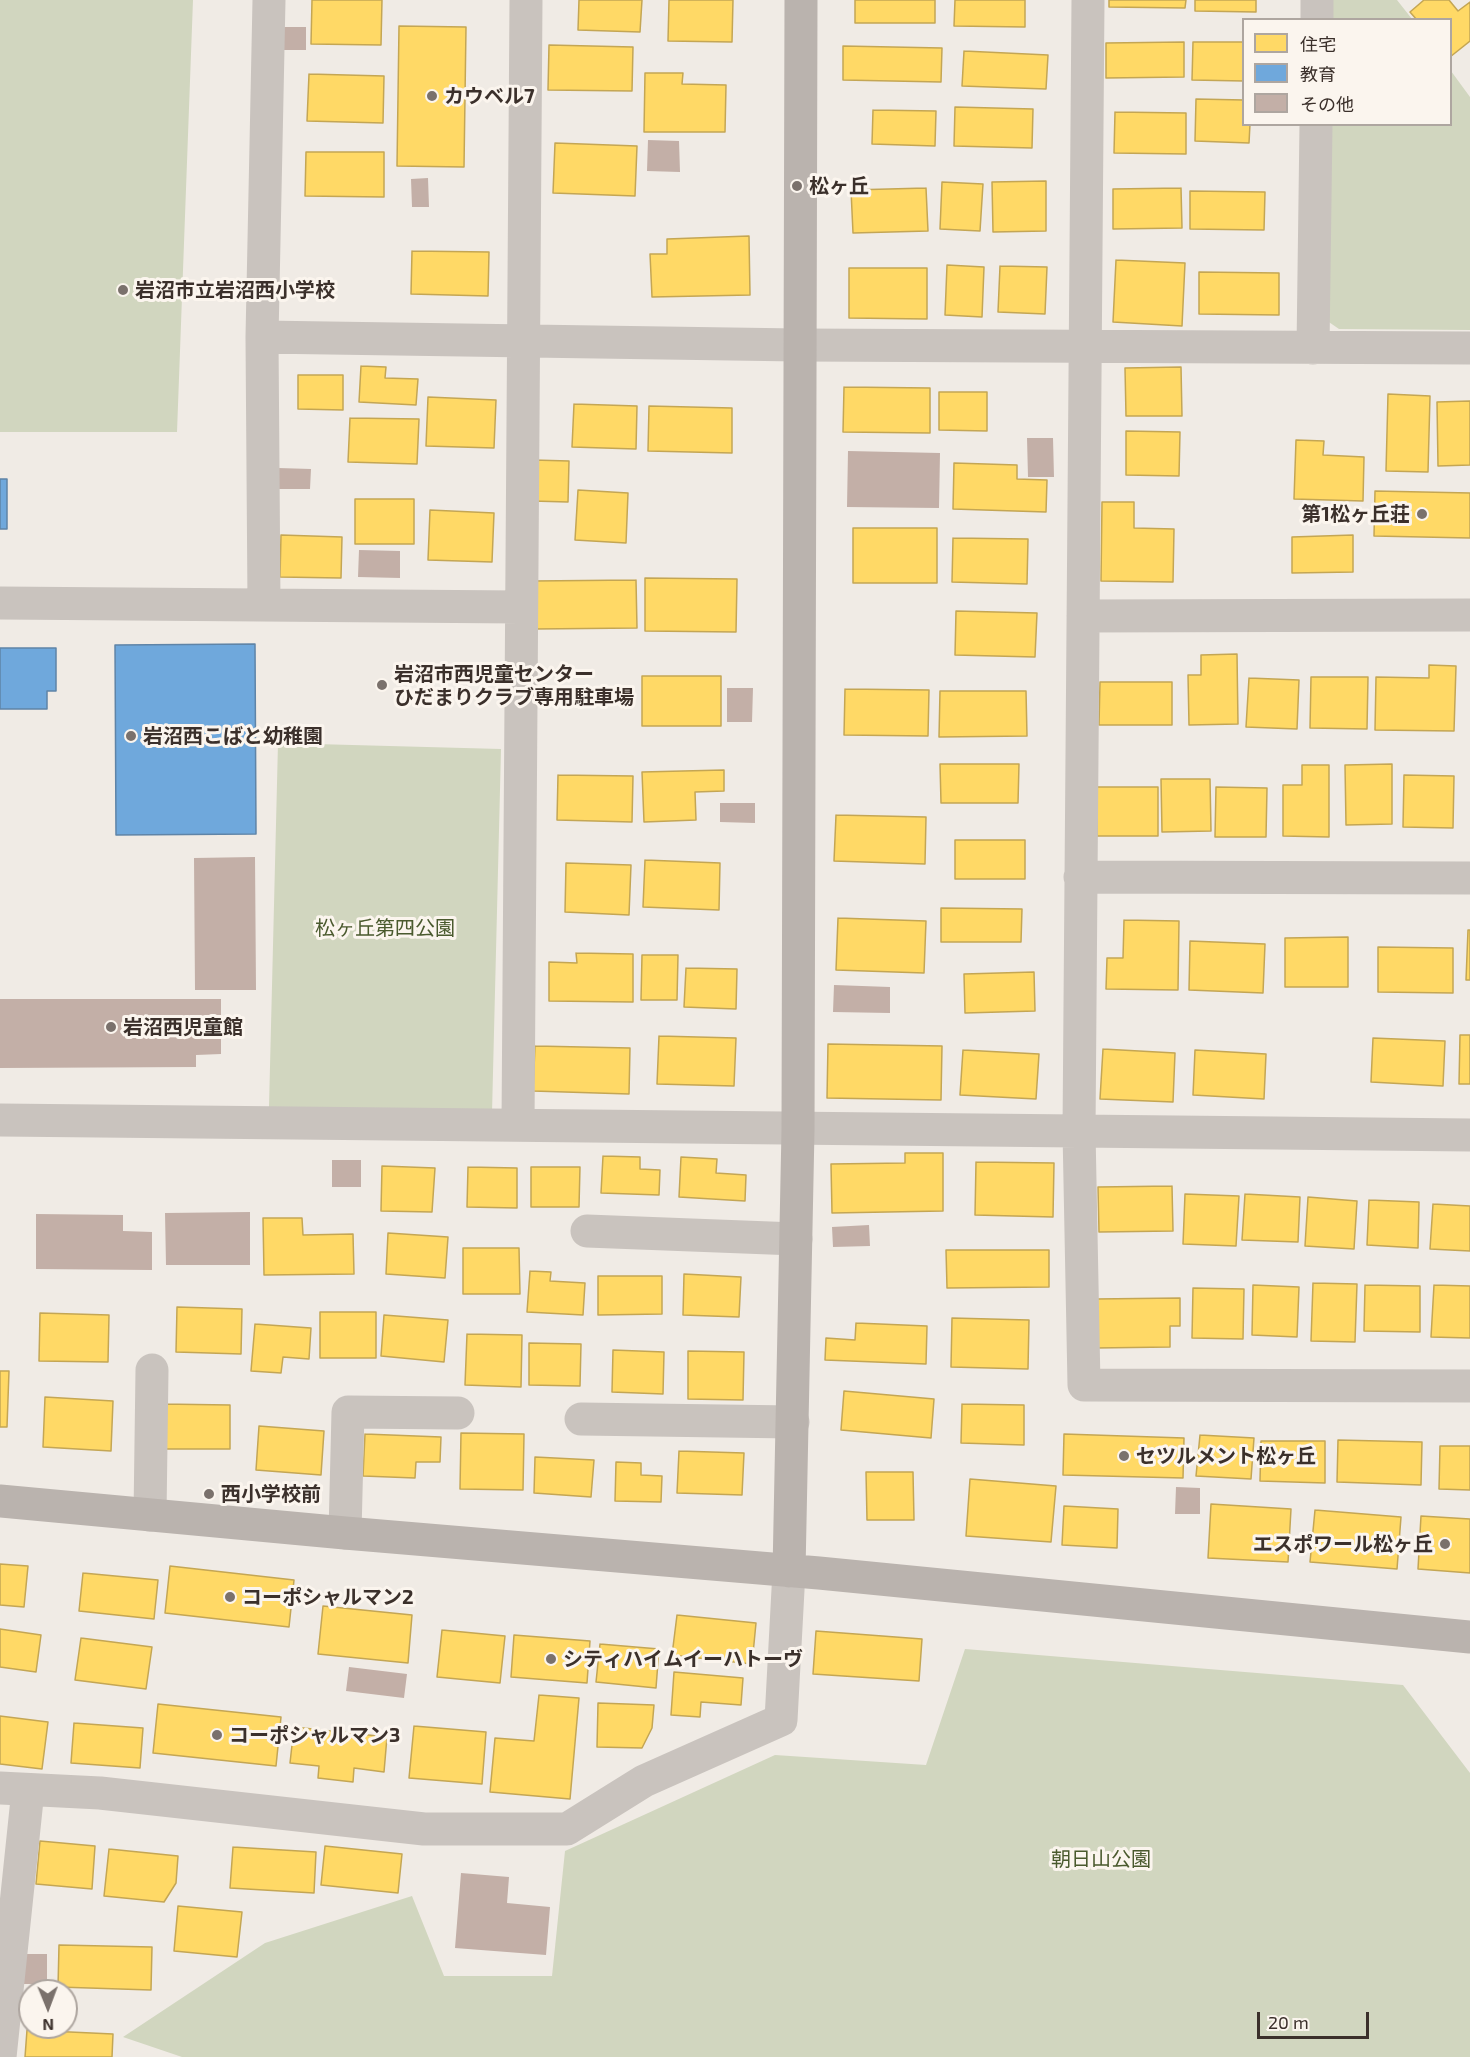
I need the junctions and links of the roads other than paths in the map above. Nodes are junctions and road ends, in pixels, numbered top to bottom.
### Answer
1 (269, 0) edge
2 (526, 0) edge
3 (801, 0) edge
4 (1088, 0) edge
5 (1317, 0) edge
6 (1317, 18) edge
7 (1316, 126) edge
8 (262, 337) junction
9 (523, 340) junction
10 (1085, 344) junction
11 (798, 345) junction
12 (1313, 348) junction
13 (1470, 348) edge
14 (0, 603) edge
15 (264, 604) junction
16 (520, 607) junction
17 (1470, 615) edge
18 (1083, 616) junction
19 (1080, 877) junction
20 (1470, 878) edge
21 (0, 1120) edge
22 (518, 1125) junction
23 (798, 1130) junction
24 (1079, 1131) junction
25 (1470, 1135) edge
26 (587, 1232) dead end
27 (796, 1239) junction
28 (152, 1370) dead end
29 (1470, 1386) edge
30 (458, 1413) dead end
31 (581, 1419) dead end
32 (793, 1422) junction
33 (0, 1501) edge
34 (150, 1515) junction
35 (345, 1533) junction
36 (789, 1571) junction
37 (1470, 1637) edge
38 (14, 1789) edge
39 (0, 2057) edge

1 - 8 street
2 - 9 street
3 - 11 street
4 - 10 street
5 - 6 street
7 - 12 street
8 - 9 street
8 - 15 street
9 - 11 street
9 - 16 street
10 - 11 street
10 - 12 street
10 - 18 street
11 - 23 street
12 - 13 street
14 - 15 street
15 - 16 street
16 - 22 street
17 - 18 street
18 - 19 street
19 - 20 street
19 - 24 street
21 - 22 street
22 - 23 street
23 - 24 street
23 - 27 street
24 - 25 street
24 - 29 street
26 - 27 street
27 - 32 street
28 - 34 street
30 - 35 street
31 - 32 street
32 - 36 street
33 - 34 street
34 - 35 street
35 - 36 street
36 - 37 street
36 - 38 street
38 - 39 street

